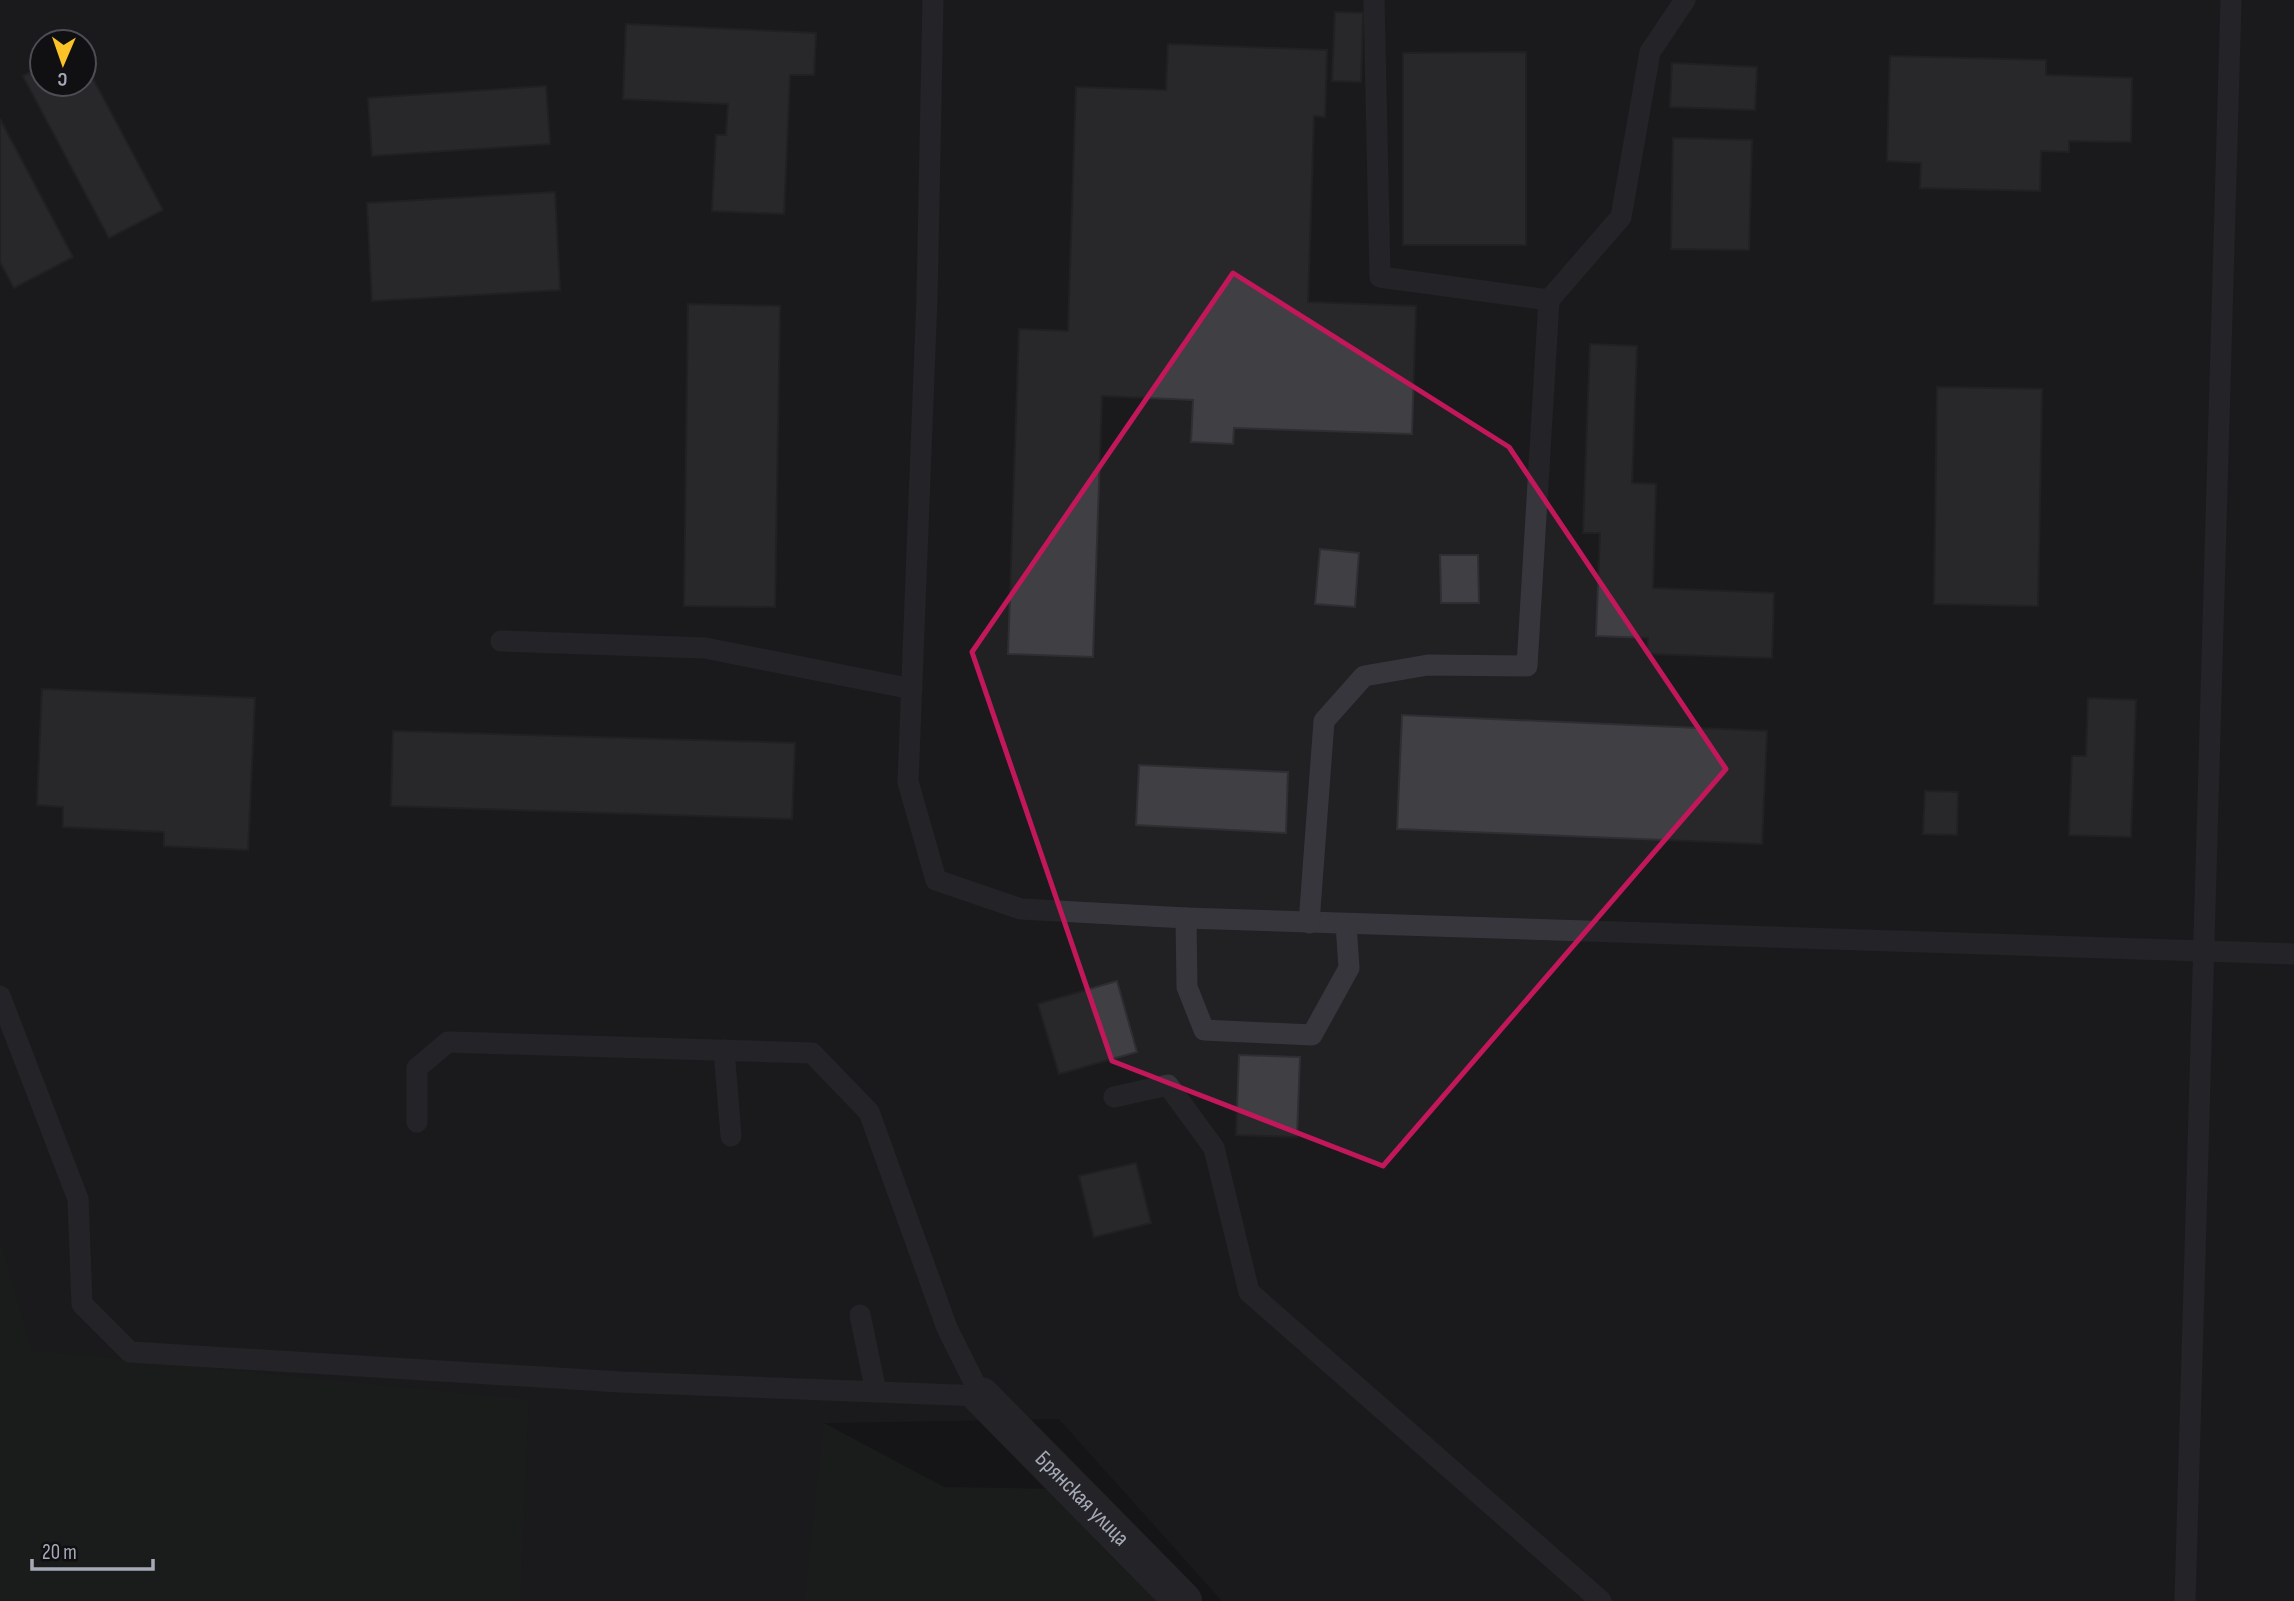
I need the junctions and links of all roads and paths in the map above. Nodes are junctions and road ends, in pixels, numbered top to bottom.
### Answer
1 (933, 0) edge
2 (1374, 0) edge
3 (1685, 0) edge
4 (2231, 0) edge
5 (1549, 300) junction
6 (501, 641) dead end
7 (912, 689) junction
8 (1186, 918) junction
9 (1309, 923) junction
10 (1346, 924) junction
11 (2202, 951) junction
12 (2294, 954) edge
13 (0, 996) edge
14 (724, 1050) junction
15 (1114, 1097) dead end
16 (417, 1122) dead end
17 (731, 1136) dead end
18 (860, 1315) dead end
19 (876, 1392) junction
20 (981, 1396) junction
21 (1183, 1601) edge
22 (1601, 1601) edge
23 (2185, 1601) edge

1 - 7 lane
2 - 5 lane
3 - 5 lane
4 - 11 lane
5 - 9 lane
6 - 7 lane
7 - 8 lane
8 - 9 lane
8 - 10 lane
9 - 10 lane
10 - 11 lane
11 - 12 lane
11 - 23 lane
13 - 19 lane
14 - 16 lane
14 - 17 lane
14 - 20 lane
15 - 22 lane
18 - 19 lane
19 - 20 lane
20 - 21 street, Брянская улица

